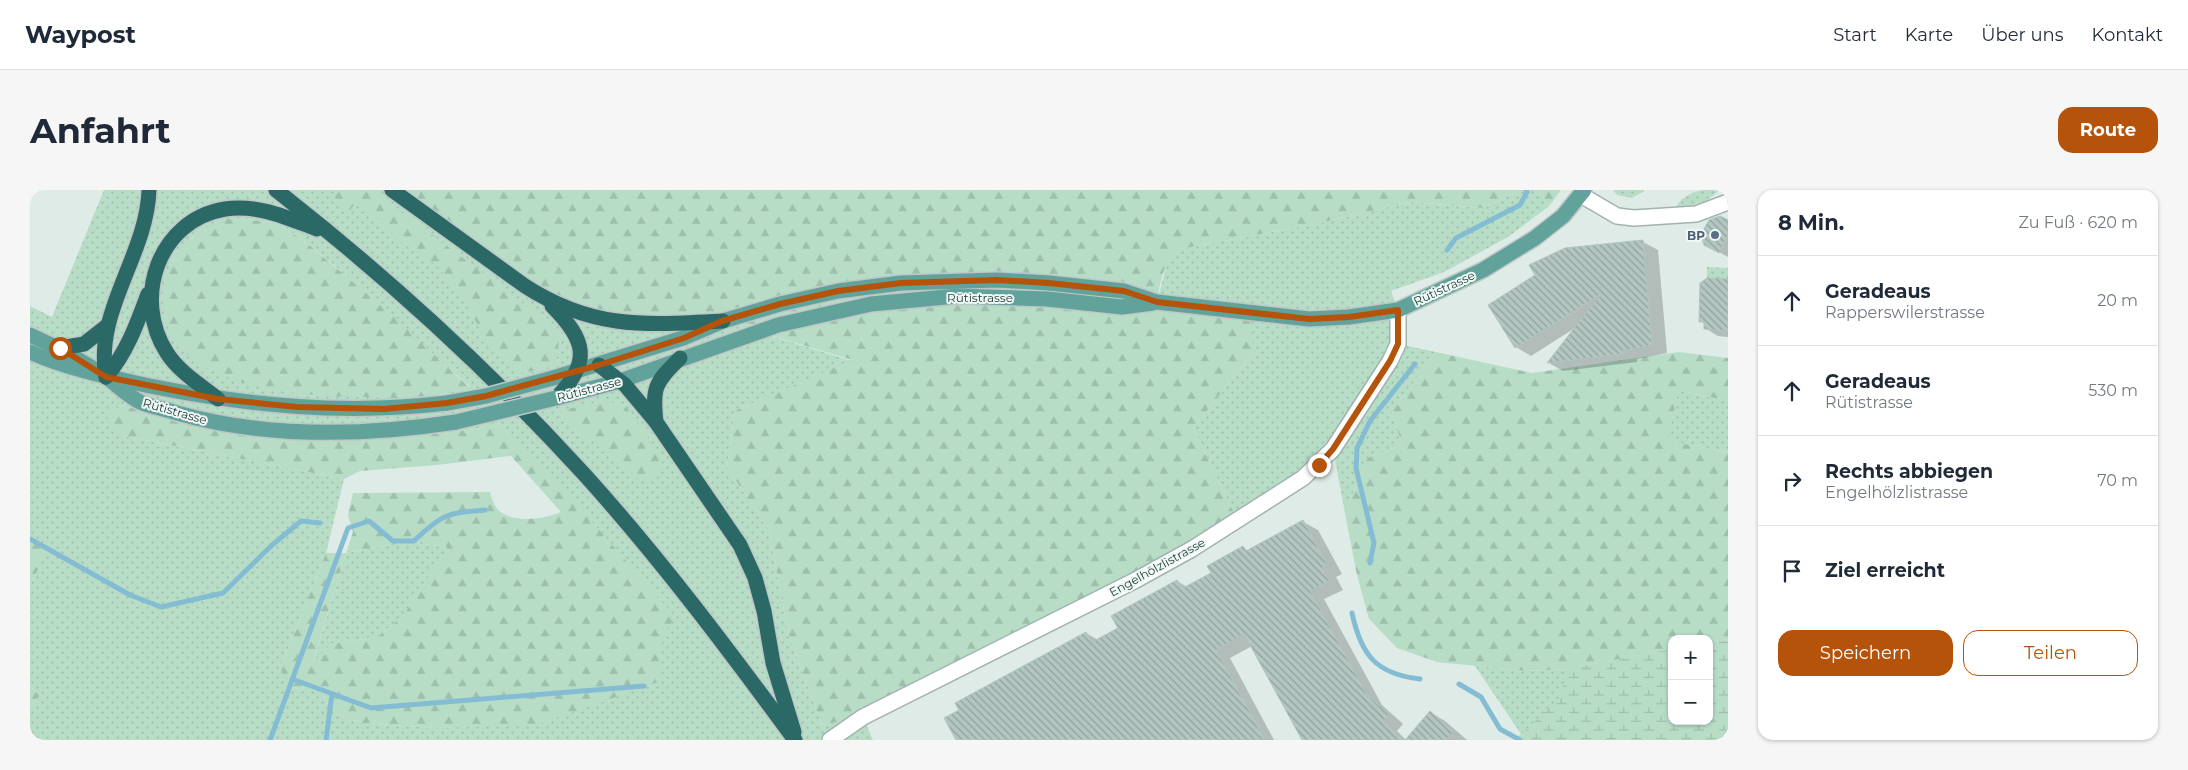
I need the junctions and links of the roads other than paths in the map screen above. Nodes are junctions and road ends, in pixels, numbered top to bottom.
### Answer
1 (149, 190) edge
2 (276, 190) edge
3 (392, 190) edge
4 (1583, 193) edge
5 (1728, 202) edge
6 (330, 234) junction
7 (152, 280) junction
8 (544, 298) junction
9 (1157, 302) junction
10 (1398, 310) junction
11 (722, 321) junction
12 (108, 326) junction
13 (30, 335) edge
14 (60, 348) junction
15 (30, 352) edge
16 (680, 358) junction
17 (599, 365) junction
18 (578, 371) junction
19 (106, 377) junction
20 (620, 381) junction
21 (561, 395) junction
22 (218, 399) junction
23 (656, 422) junction
24 (832, 739) edge
25 (796, 740) edge

1 - 12 highway
2 - 6 highway
3 - 8 highway
4 - 5 street
4 - 10 main road, Rütistrasse
6 - 7 highway
6 - 25 highway
7 - 19 highway
7 - 22 highway
8 - 11 highway
8 - 18 highway
9 - 10 main road, Rütistrasse
9 - 11 main road, Rütistrasse
9 - 16 main road, Rütistrasse
10 - 24 street, Engelhölzlistrasse
11 - 17 main road, Rütistrasse
12 - 14 highway
12 - 19 highway
13 - 14 main road
14 - 19 main road
15 - 19 main road
16 - 20 main road, Rütistrasse
16 - 23 highway
17 - 18 main road, Rütistrasse
17 - 20 highway
18 - 21 highway
18 - 22 main road, Rütistrasse, bridge
19 - 21 main road, Rütistrasse, bridge
19 - 22 main road, Rütistrasse
20 - 21 main road, Rütistrasse
20 - 23 highway
23 - 25 highway

